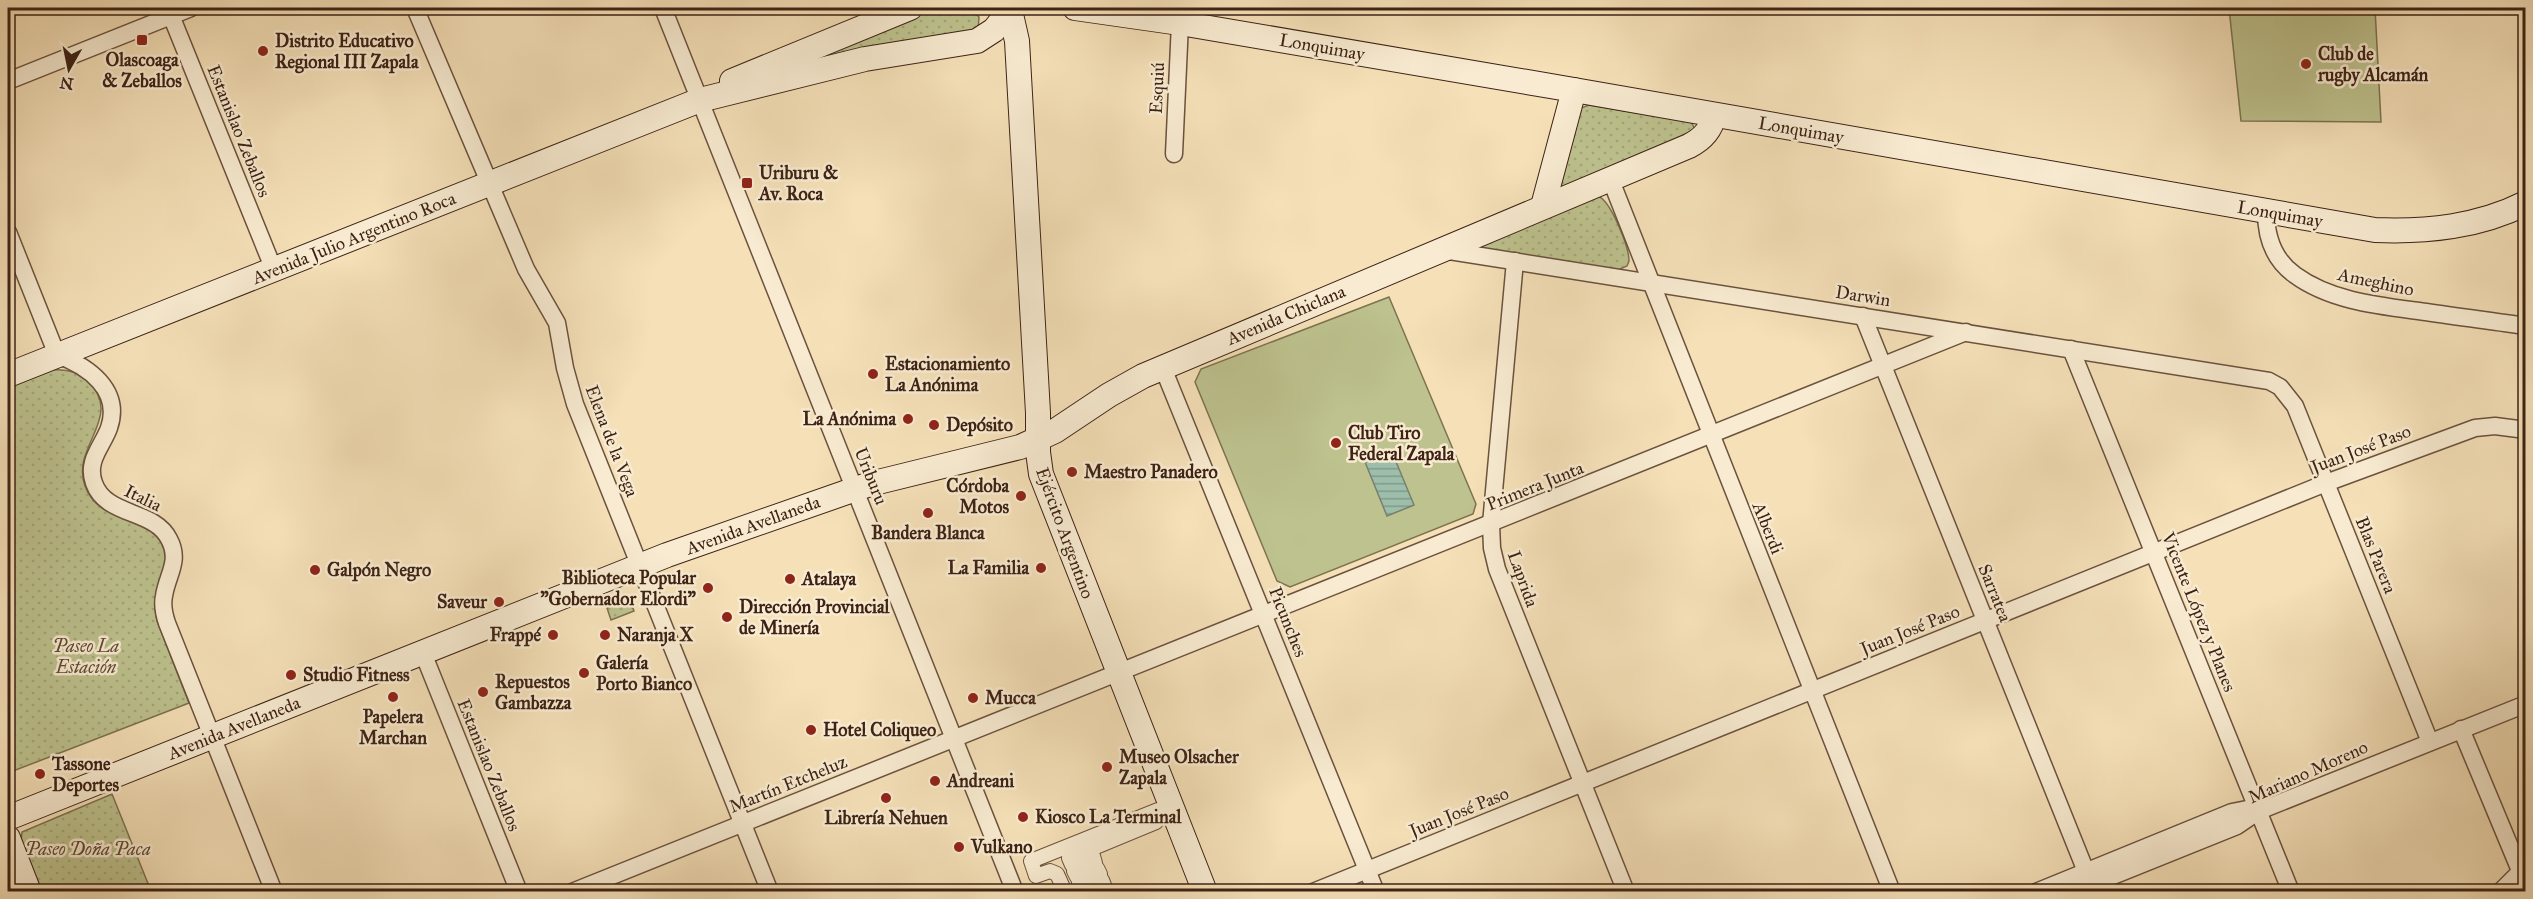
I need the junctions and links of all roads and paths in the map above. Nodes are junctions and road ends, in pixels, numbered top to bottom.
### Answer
1 (191, 8) edge
2 (415, 8) edge
3 (663, 8) edge
4 (910, 8) edge
5 (1014, 8) edge
6 (1075, 8) edge
7 (169, 11) edge
8 (1180, 23) junction
9 (8, 81) edge
10 (1574, 90) junction
11 (700, 100) junction
12 (1714, 115) junction
13 (1174, 154) dead end
14 (1610, 178) junction
15 (490, 183) junction
16 (2526, 203) edge
17 (1544, 206) junction
18 (2266, 212) junction
19 (8, 232) edge
20 (1439, 249) junction
21 (1515, 261) junction
22 (274, 270) junction
23 (1652, 283) junction
24 (1863, 316) junction
25 (2526, 326) edge
26 (1966, 332) junction
27 (2071, 348) junction
28 (57, 355) junction
29 (1882, 367) junction
30 (1163, 368) junction
31 (8, 375) edge
32 (2280, 387) joint
33 (2526, 430) edge
34 (1711, 436) junction
35 (1038, 440) junction
36 (2326, 483) junction
37 (855, 489) junction
38 (1491, 524) junction
39 (2154, 553) junction
40 (640, 566) junction
41 (1264, 615) junction
42 (1985, 621) junction
43 (423, 653) junction
44 (1118, 673) junction
45 (1812, 690) junction
46 (2526, 704) edge
47 (2462, 729) junction
48 (212, 736) junction
49 (955, 739) junction
50 (2430, 742) junction
51 (1583, 783) junction
52 (2259, 810) junction
53 (8, 818) edge
54 (743, 823) junction
55 (8, 838) edge
56 (1367, 870) junction
57 (2088, 878) junction
58 (2523, 879) edge
59 (29, 891) edge
60 (274, 891) edge
61 (519, 891) edge
62 (572, 891) edge
63 (771, 891) edge
64 (1015, 891) edge
65 (1065, 891) edge
66 (1089, 891) edge
67 (1205, 891) edge
68 (1313, 891) edge
69 (1376, 891) edge
70 (1626, 891) edge
71 (1892, 891) edge
72 (2036, 891) edge
73 (2073, 891) edge
74 (2291, 891) edge
75 (2500, 891) edge

1 - 7 street
2 - 15 street, Elena de la Vega
3 - 11 street, Uriburu
4 - 11 main road, Avenida Julio Argentino Roca
5 - 11 main road, Avenida Julio Argentino Roca
5 - 35 main road, Ejército Argentino
6 - 8 main road, Lonquimay
7 - 9 street
7 - 22 street, Estanislao Zeballos
8 - 10 main road, Lonquimay
8 - 13 street, Esquiú
10 - 12 main road, Lonquimay
10 - 17 main road
11 - 15 main road, Avenida Julio Argentino Roca
11 - 37 street, Uriburu
12 - 14 main road, Avenida Chiclana
12 - 18 main road, Lonquimay
14 - 17 main road, Avenida Chiclana
14 - 23 street, Alberdi
15 - 22 main road, Avenida Julio Argentino Roca
15 - 40 street, Elena de la Vega
16 - 18 main road, Lonquimay
17 - 20 main road, Avenida Chiclana
18 - 25 street, Ameghino
19 - 28 street
20 - 21 street, Darwin
20 - 30 main road, Avenida Chiclana
21 - 23 street, Darwin
21 - 38 street, Laprida
22 - 28 main road, Avenida Julio Argentino Roca
23 - 24 street, Darwin
23 - 34 street, Alberdi
24 - 26 street, Darwin
24 - 29 street, Sarratea
26 - 27 street, Darwin
26 - 29 street, Primera Junta
27 - 32 street, Darwin
27 - 39 street, Vicente López y Planes
28 - 31 main road, Avenida Julio Argentino Roca
28 - 48 street, Italia
29 - 34 street, Primera Junta
29 - 42 street, Sarratea
30 - 35 main road, Avenida Chiclana
30 - 41 street, Picunches
32 - 36 street, Blas Parera
33 - 36 street, Juan José Paso
34 - 38 street, Primera Junta
34 - 45 street, Alberdi
35 - 37 main road, Avenida Avellaneda
35 - 44 main road, Ejército Argentino
36 - 39 street, Juan José Paso
36 - 50 street, Blas Parera
37 - 40 main road, Avenida Avellaneda
37 - 49 street, Uriburu
38 - 41 street, Primera Junta
38 - 51 street, Laprida
39 - 42 street, Juan José Paso
39 - 52 street, Vicente López y Planes
40 - 43 main road, Avenida Avellaneda
40 - 54 street, Elena de la Vega
41 - 44 street, Primera Junta
41 - 56 street, Picunches
42 - 45 street, Juan José Paso
42 - 57 street, Sarratea
43 - 48 main road, Avenida Avellaneda
43 - 61 street, Estanislao Zeballos
44 - 49 street, Martín Etcheluz
44 - 67 main road, Ejército Argentino
45 - 51 street, Juan José Paso
45 - 71 street, Alberdi
46 - 47 street, Mariano Moreno
47 - 50 street, Mariano Moreno
47 - 58 street
48 - 53 main road, Avenida Avellaneda
48 - 60 street, Italia
49 - 54 street, Martín Etcheluz
49 - 64 street, Uriburu
50 - 52 street, Mariano Moreno
51 - 56 street, Juan José Paso
51 - 70 street, Laprida
52 - 57 street, Mariano Moreno
52 - 74 street, Vicente López y Planes
54 - 62 street, Martín Etcheluz
54 - 63 street, Elena de la Vega
55 - 59 main road
56 - 68 street, Juan José Paso
56 - 69 street, Picunches
57 - 72 street
57 - 73 street
58 - 75 street
65 - 66 street

